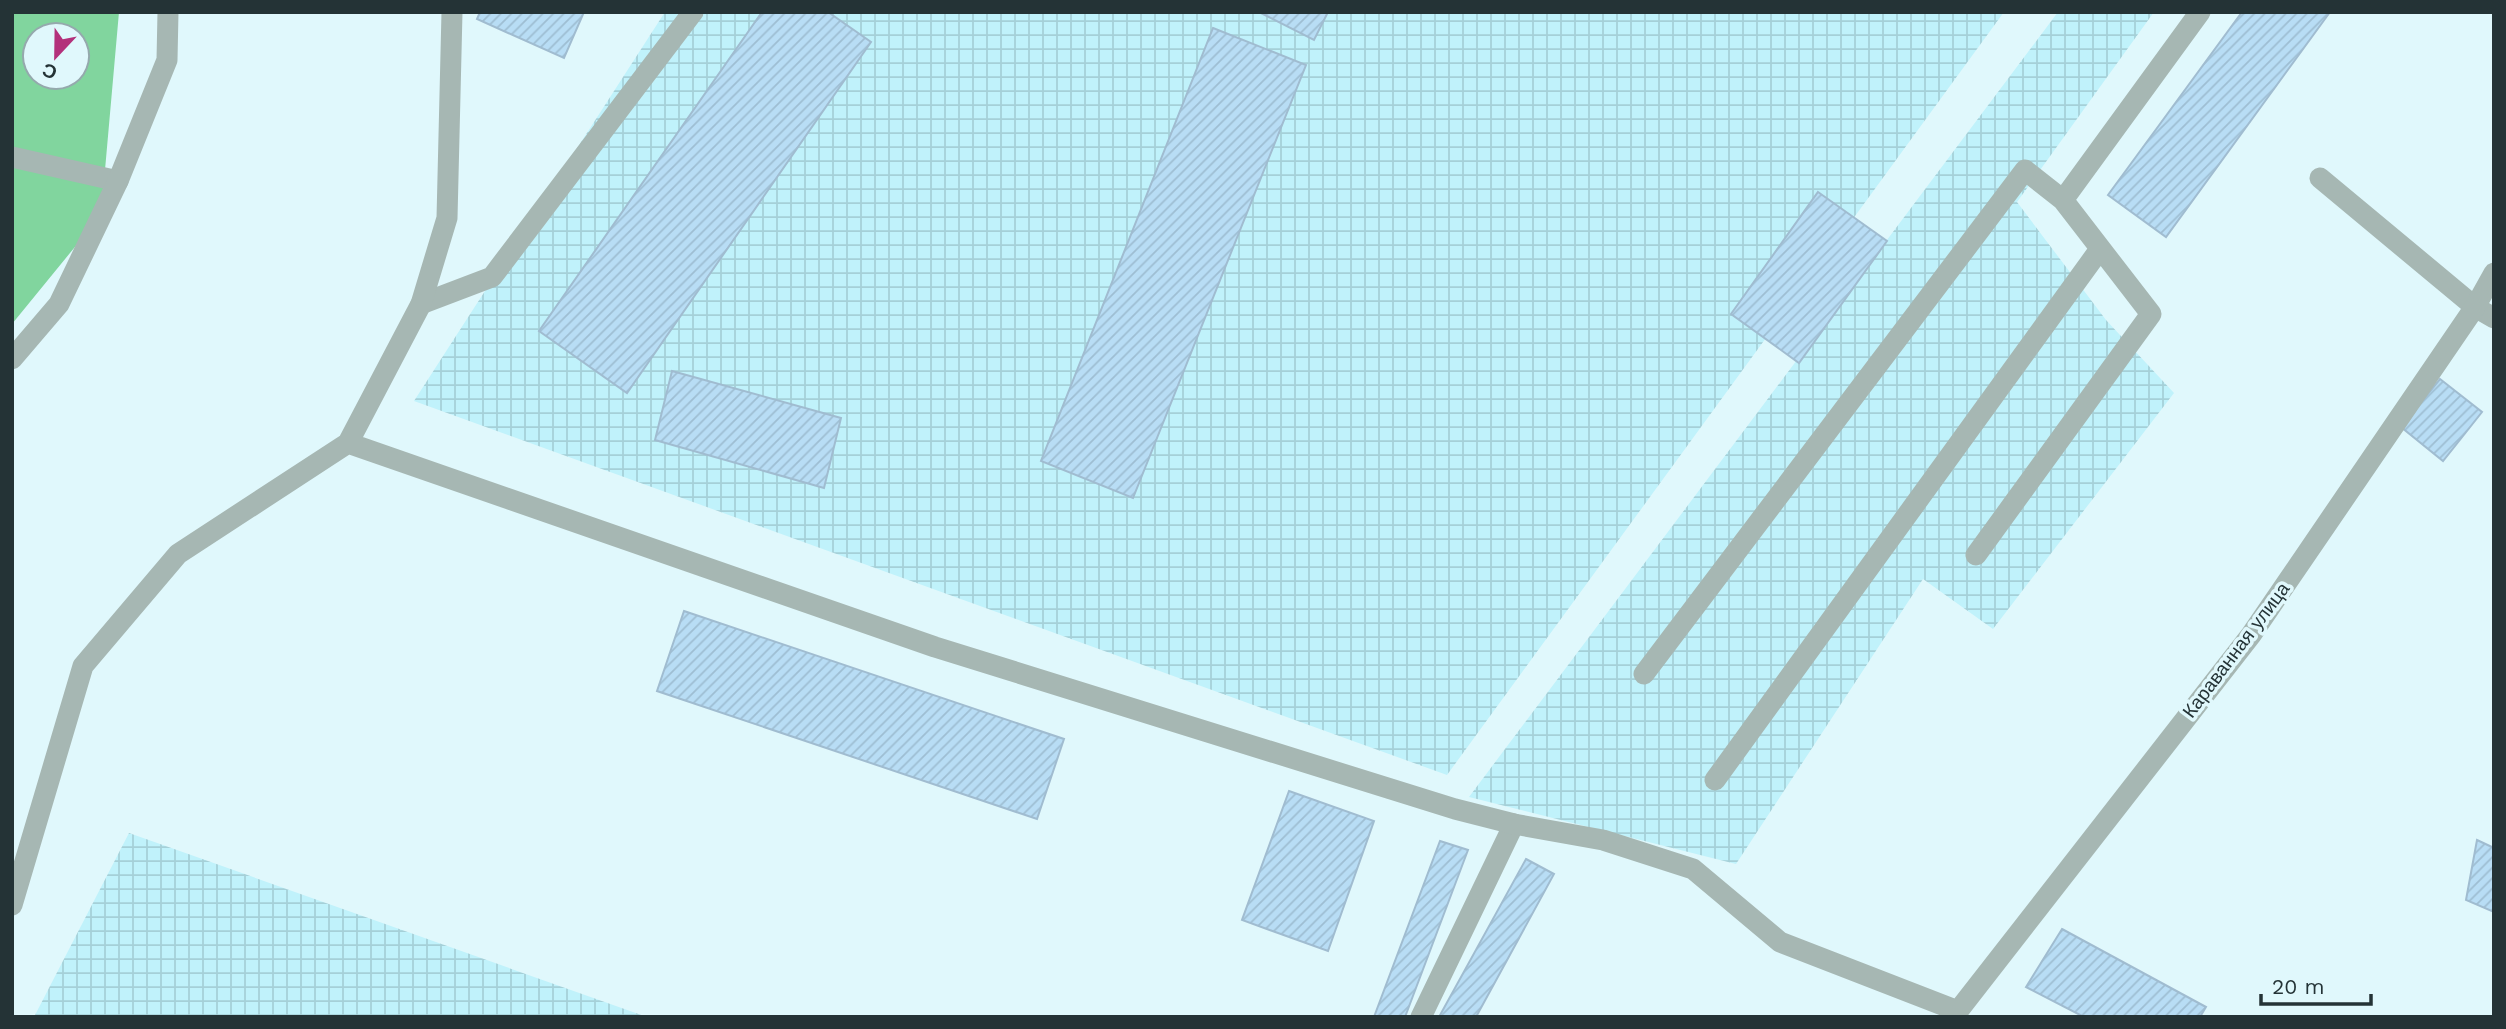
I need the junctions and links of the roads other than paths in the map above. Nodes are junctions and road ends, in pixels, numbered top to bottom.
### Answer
1 (168, 12) edge
2 (452, 12) edge
3 (693, 12) edge
4 (2200, 12) edge
5 (12, 157) edge
6 (2320, 178) dead end
7 (118, 181) junction
8 (2063, 201) junction
9 (2100, 249) junction
10 (2494, 273) edge
11 (421, 304) junction
12 (2475, 307) junction
13 (2494, 318) edge
14 (12, 359) edge
15 (348, 443) junction
16 (1976, 555) dead end
17 (1644, 674) dead end
18 (1715, 780) dead end
19 (1514, 824) junction
20 (12, 905) edge
21 (1963, 1014) edge
22 (1421, 1017) edge

1 - 7 street
2 - 11 street
3 - 11 street
4 - 8 street
5 - 7 street
6 - 12 street
7 - 14 street
8 - 9 street
8 - 17 street
9 - 16 street
9 - 18 street
10 - 12 street, Караванная улица
11 - 15 street
12 - 13 street
12 - 21 street, Караванная улица
15 - 19 street
15 - 20 street
19 - 21 street
19 - 22 street

